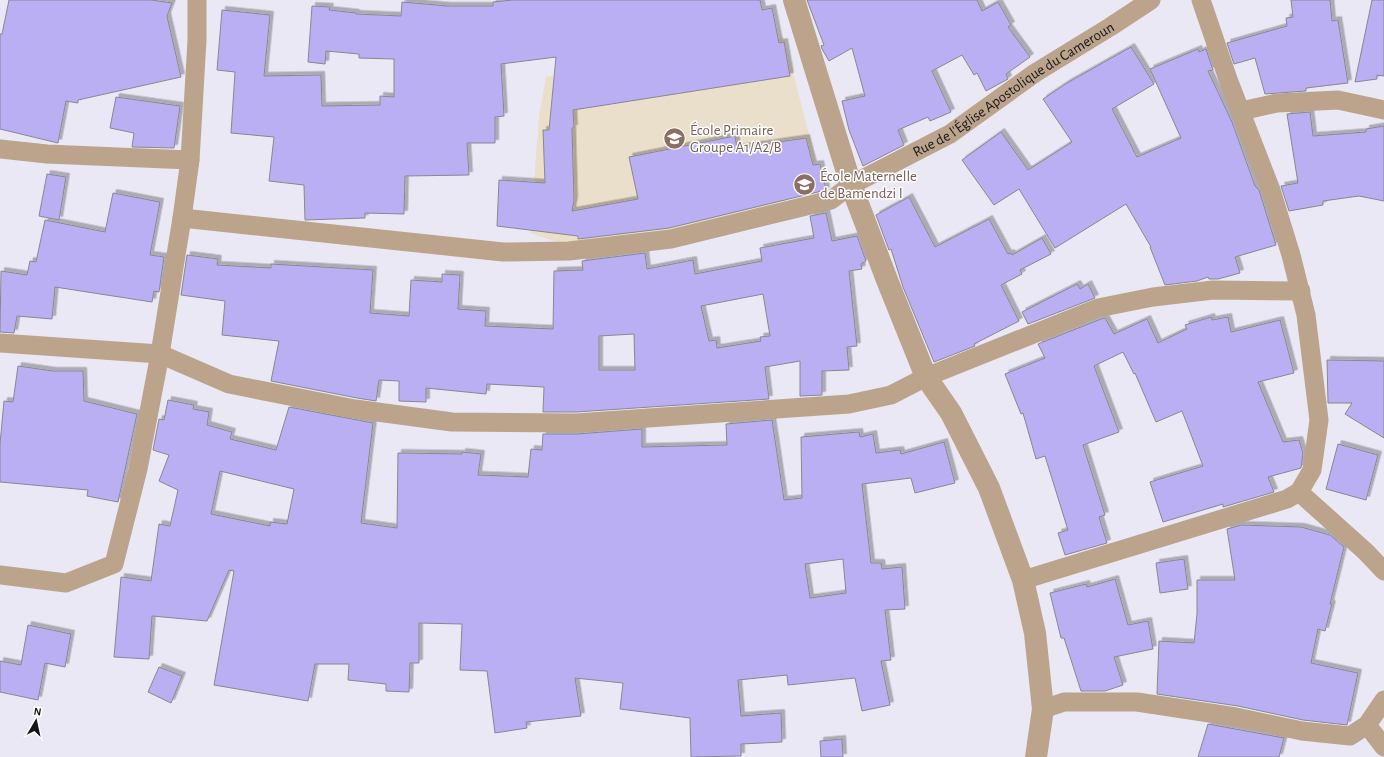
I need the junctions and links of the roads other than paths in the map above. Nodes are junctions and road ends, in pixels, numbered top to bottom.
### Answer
1 (197, 0) edge
2 (794, 0) edge
3 (1151, 0) edge
4 (1201, 0) edge
5 (1384, 110) edge
6 (1241, 111) junction
7 (0, 149) edge
8 (190, 160) junction
9 (851, 185) junction
10 (182, 218) junction
11 (1301, 291) junction
12 (0, 343) edge
13 (160, 354) junction
14 (926, 377) junction
15 (1299, 492) junction
16 (1384, 571) edge
17 (0, 575) edge
18 (1024, 580) junction
19 (1384, 700) edge
20 (1043, 709) junction
21 (1367, 725) junction
22 (1384, 747) edge
23 (1036, 757) edge

1 - 8 street
2 - 9 street
3 - 9 street, Rue de l'Église Apostolique du Cameroun
4 - 6 street
5 - 6 street
6 - 11 street
7 - 8 street
8 - 10 street
9 - 10 street, Rue de l'Église Apostolique du Cameroun
9 - 14 street
10 - 13 street
11 - 14 street
11 - 15 street
12 - 13 street
13 - 14 street
13 - 17 street
14 - 18 street
15 - 16 street
15 - 18 street
18 - 20 street
19 - 21 street
20 - 21 street
20 - 23 street
21 - 22 street

